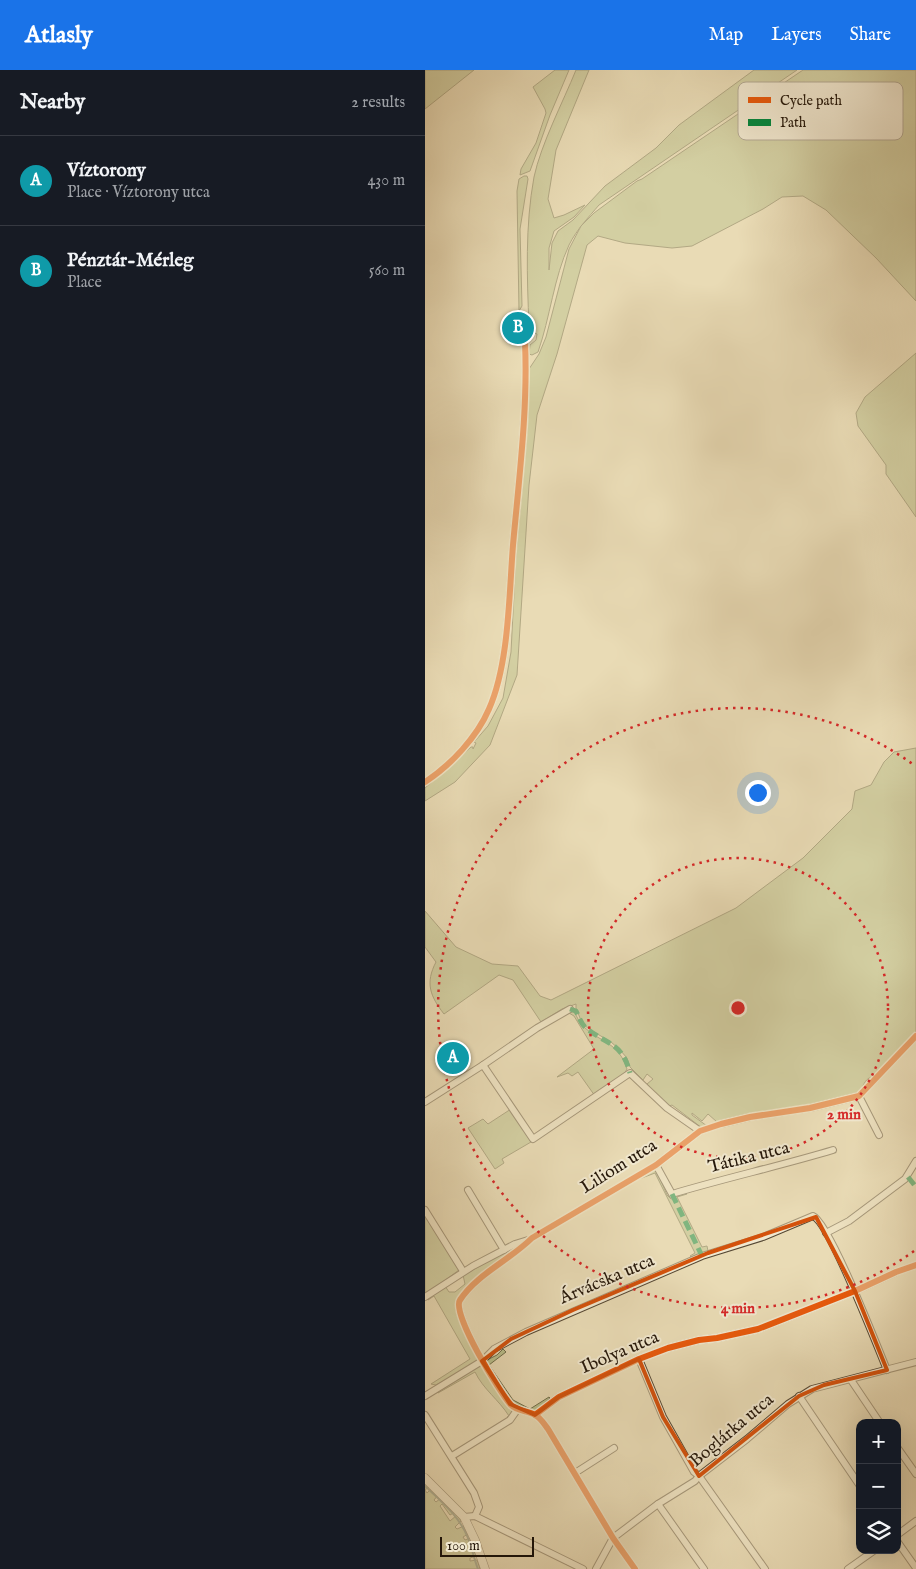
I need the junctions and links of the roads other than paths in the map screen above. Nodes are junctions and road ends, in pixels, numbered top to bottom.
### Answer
1 (525, 342) dead end
2 (425, 782) edge
3 (570, 1009) dead end
4 (916, 1036) edge
5 (483, 1065) junction
6 (859, 1096) junction
7 (425, 1102) edge
8 (701, 1131) junction
9 (879, 1135) dead end
10 (833, 1150) dead end
11 (916, 1161) edge
12 (656, 1165) junction
13 (468, 1190) dead end
14 (425, 1210) edge
15 (826, 1233) junction
16 (532, 1238) junction
17 (503, 1250) junction
18 (916, 1265) edge
19 (463, 1271) junction
20 (855, 1291) junction
21 (425, 1297) edge
22 (639, 1359) junction
23 (482, 1361) junction
24 (916, 1362) edge
25 (887, 1370) junction
26 (851, 1380) junction
27 (425, 1396) edge
28 (799, 1396) junction
29 (517, 1410) junction
30 (425, 1415) edge
31 (535, 1415) junction
32 (877, 1419) edge
33 (614, 1448) dead end
34 (901, 1453) edge
35 (452, 1456) junction
36 (575, 1473) junction
37 (916, 1474) edge
38 (699, 1476) junction
39 (425, 1478) edge
40 (856, 1480) edge
41 (658, 1504) junction
42 (475, 1516) junction
43 (464, 1517) junction
44 (916, 1521) edge
45 (901, 1532) edge
46 (613, 1538) junction
47 (901, 1547) edge
48 (869, 1554) edge
49 (916, 1568) edge
50 (485, 1569) edge
51 (583, 1569) edge
52 (596, 1569) edge
53 (635, 1569) edge
54 (704, 1569) edge
55 (765, 1569) edge
56 (848, 1569) edge

1 - 2 street
3 - 5 street
4 - 6 street
5 - 7 street
5 - 8 street
6 - 8 street, Liliom utca
6 - 9 street
8 - 12 street, Liliom utca
10 - 12 street, Tátika utca
11 - 15 street
12 - 16 street, Liliom utca
13 - 17 street
14 - 19 street
15 - 20 street
15 - 23 street, Árvácska utca
16 - 17 street
16 - 23 street, Liliom utca
17 - 19 street
18 - 20 street, Ibolya utca
19 - 21 street
20 - 22 street, Ibolya utca
20 - 25 street
22 - 31 street, Ibolya utca
22 - 38 street
23 - 27 street, Árvácska utca
23 - 29 street, Liliom utca
24 - 25 street, Boglárka utca
25 - 26 street, Boglárka utca
26 - 28 street, Boglárka utca
26 - 32 street
28 - 38 street, Boglárka utca
28 - 40 street
29 - 31 street
29 - 35 street
30 - 35 street
31 - 36 street
33 - 36 street
34 - 37 street
35 - 42 street
36 - 46 street
38 - 41 street, Boglárka utca
38 - 55 street
39 - 43 street
41 - 46 street, Boglárka utca
41 - 54 street
42 - 43 street
42 - 51 street
43 - 50 street
44 - 45 street
46 - 52 street, Boglárka utca
46 - 53 street
47 - 49 street
48 - 56 street

